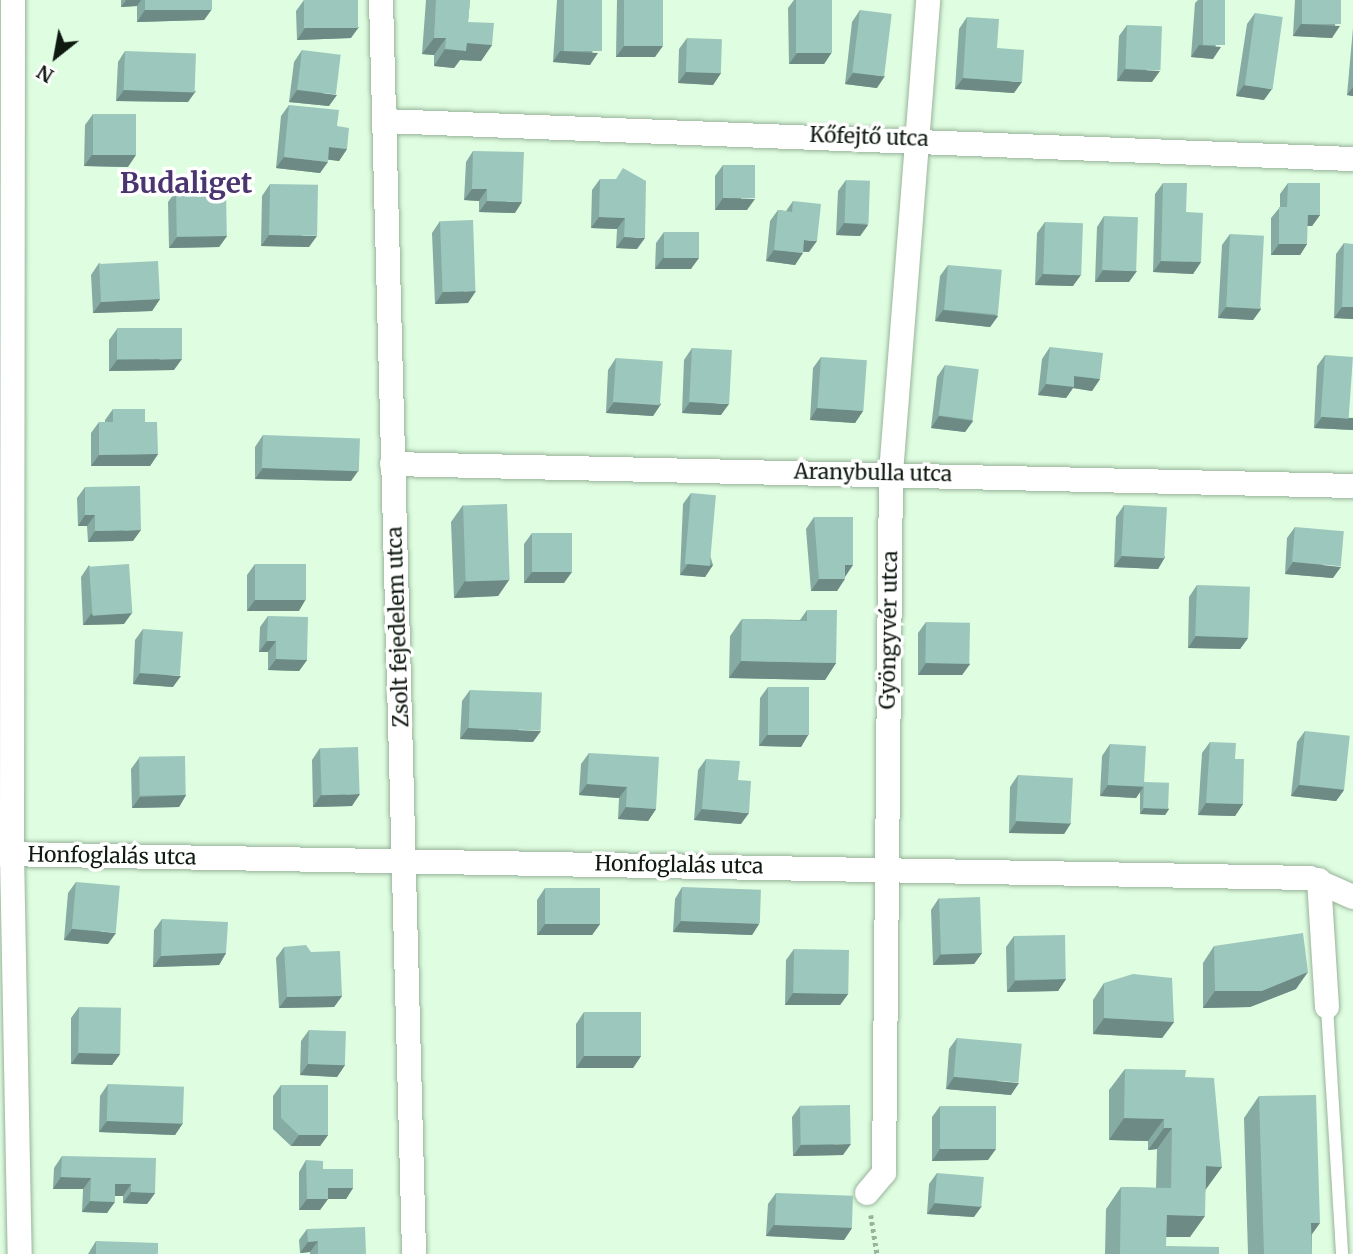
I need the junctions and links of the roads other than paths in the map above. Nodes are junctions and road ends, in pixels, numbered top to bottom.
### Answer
1 (13, 0) edge
2 (381, 0) edge
3 (928, 0) edge
4 (384, 121) junction
5 (918, 139) junction
6 (1353, 159) edge
7 (392, 464) junction
8 (891, 473) junction
9 (1353, 485) edge
10 (6, 854) edge
11 (405, 860) junction
12 (886, 868) junction
13 (1320, 880) junction
14 (1353, 897) edge
15 (1327, 1007) joint
16 (867, 1194) road end
17 (20, 1254) edge
18 (414, 1254) edge
19 (1342, 1254) edge

1 - 10 street
2 - 4 street, Zsolt fejedelem utca
3 - 5 street, Gyöngyvér utca
4 - 5 street, Kőfejtő utca
4 - 7 street, Zsolt fejedelem utca
5 - 6 street, Kőfejtő utca
5 - 8 street, Gyöngyvér utca
7 - 8 street, Aranybulla utca
7 - 11 street, Zsolt fejedelem utca
8 - 9 street, Aranybulla utca
8 - 12 street, Gyöngyvér utca
10 - 11 street, Honfoglalás utca
10 - 17 street
11 - 12 street, Honfoglalás utca
11 - 18 street, Zsolt fejedelem utca
12 - 13 street, Honfoglalás utca
12 - 16 street, Gyöngyvér utca
13 - 14 street, Honfoglalás utca
13 - 15 street
15 - 19 lane

